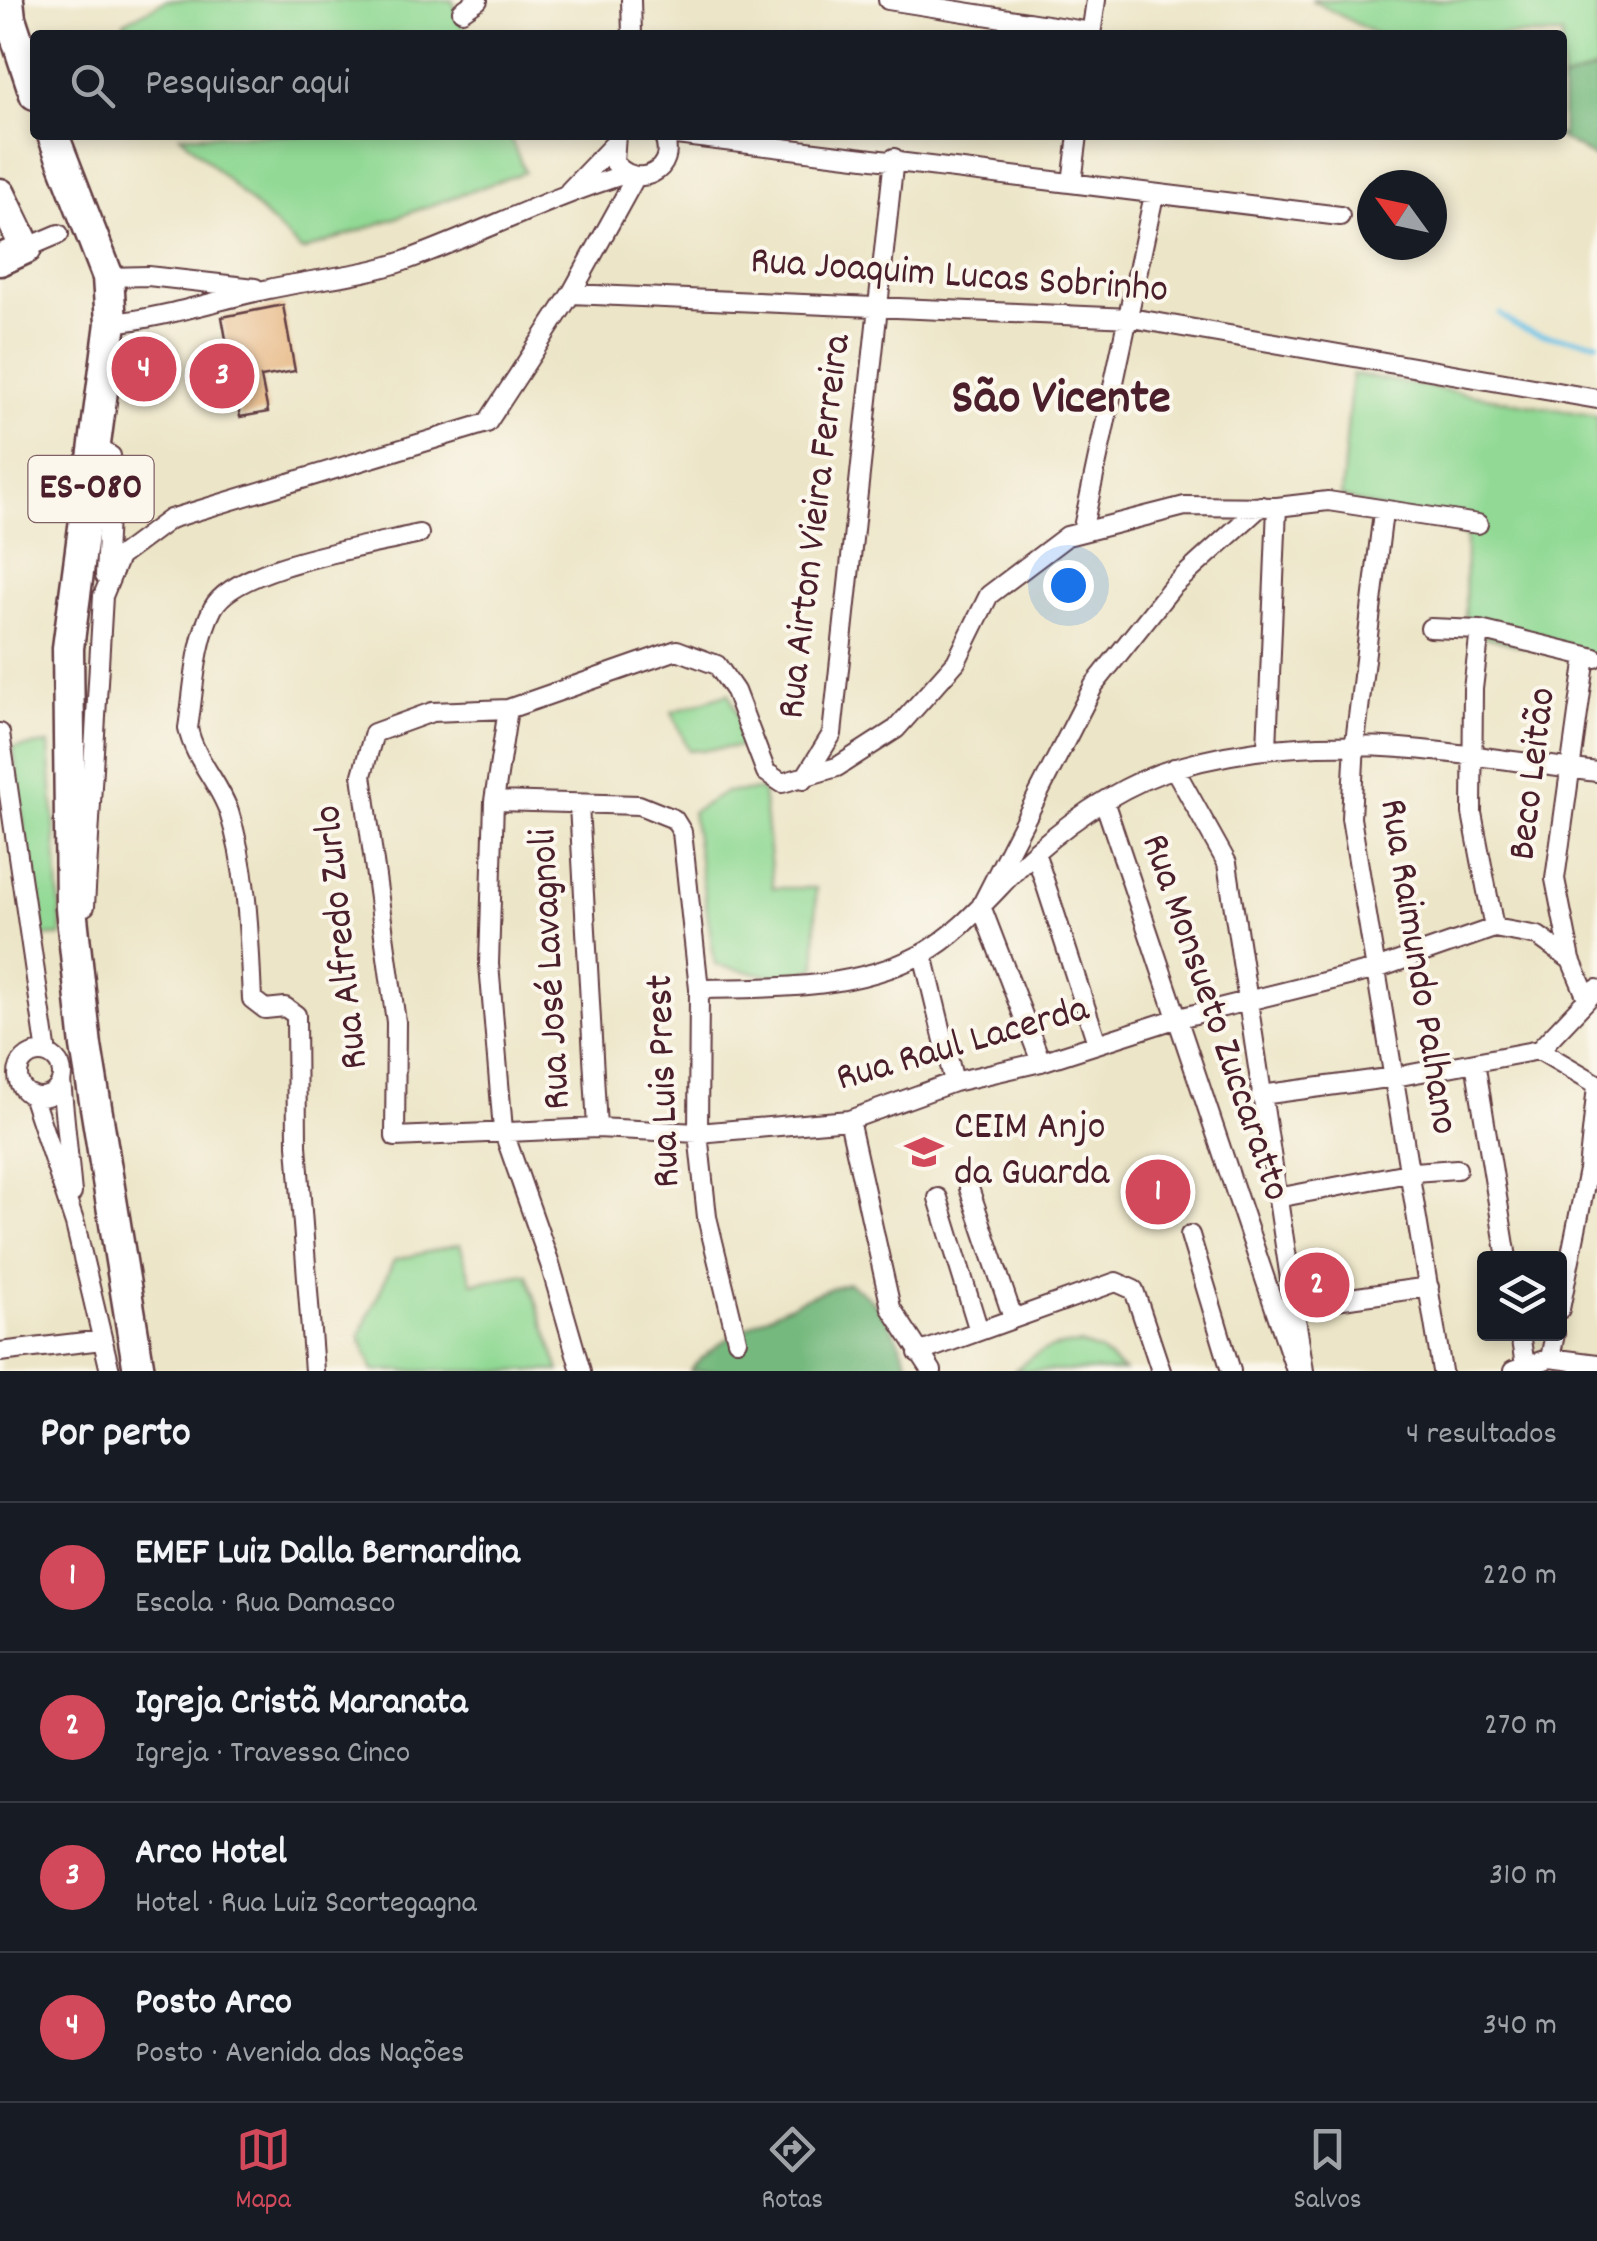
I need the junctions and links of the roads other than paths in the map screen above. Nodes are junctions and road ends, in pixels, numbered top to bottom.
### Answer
1 (478, 0) edge
2 (631, 0) edge
3 (888, 0) edge
4 (1096, 0) edge
5 (462, 11) dead end
6 (6, 12) edge
7 (632, 30) edge
8 (1067, 30) edge
9 (1092, 30) edge
10 (30, 80) edge
11 (55, 140) edge
12 (664, 140) edge
13 (723, 140) edge
14 (1077, 140) edge
15 (614, 141) edge
16 (894, 158) junction
17 (630, 176) junction
18 (1072, 183) junction
19 (568, 191) junction
20 (0, 194) edge
21 (1154, 195) junction
22 (1340, 216) dead end
23 (59, 234) dead end
24 (13, 254) edge
25 (108, 278) junction
26 (266, 289) junction
27 (571, 294) junction
28 (878, 306) junction
29 (1131, 318) junction
30 (111, 322) junction
31 (1597, 399) edge
32 (97, 447) junction
33 (1269, 506) junction
34 (1382, 512) junction
35 (1478, 524) dead end
36 (1082, 532) junction
37 (418, 534) dead end
38 (113, 552) junction
39 (1430, 628) dead end
40 (1480, 630) junction
41 (1591, 657) edge
42 (508, 709) junction
43 (0, 734) edge
44 (1355, 742) junction
45 (1268, 748) junction
46 (1470, 756) junction
47 (71, 761) junction
48 (1174, 768) junction
49 (1568, 768) junction
50 (1597, 772) edge
51 (804, 779) junction
52 (4, 798) edge
53 (494, 801) junction
54 (1104, 801) junction
55 (578, 806) junction
56 (1035, 852) junction
57 (86, 906) junction
58 (981, 906) junction
59 (1494, 928) junction
60 (923, 954) junction
61 (1571, 960) junction
62 (1376, 969) junction
63 (699, 988) junction
64 (1592, 993) edge
65 (1247, 1003) junction
66 (1174, 1019) junction
67 (1097, 1043) junction
68 (86, 1046) junction
69 (1539, 1050) junction
70 (47, 1054) junction
71 (1040, 1062) junction
72 (1476, 1062) junction
73 (0, 1066) edge
74 (13, 1073) edge
75 (1395, 1077) junction
76 (61, 1082) junction
77 (954, 1082) junction
78 (1597, 1085) edge
79 (1261, 1094) junction
80 (32, 1095) junction
81 (850, 1120) junction
82 (597, 1128) junction
83 (503, 1130) junction
84 (698, 1132) junction
85 (395, 1137) joint
86 (1457, 1169) dead end
87 (1413, 1172) junction
88 (969, 1188) dead end
89 (938, 1198) dead end
90 (1277, 1198) junction
91 (76, 1224) junction
92 (1190, 1235) dead end
93 (1506, 1251) edge
94 (1567, 1275) edge
95 (1429, 1288) junction
96 (1296, 1306) junction
97 (1274, 1309) junction
98 (1013, 1318) junction
99 (979, 1331) junction
100 (116, 1335) junction
101 (737, 1340) dead end
102 (1520, 1341) edge
103 (1553, 1341) edge
104 (0, 1352) edge
105 (918, 1354) junction
106 (1550, 1358) junction
107 (1597, 1364) edge
108 (1519, 1368) edge
109 (110, 1371) edge
110 (136, 1371) edge
111 (314, 1371) edge
112 (581, 1371) edge
113 (932, 1371) edge
114 (1161, 1371) edge
115 (1231, 1371) edge
116 (1296, 1371) edge
117 (1304, 1371) edge
118 (1442, 1371) edge

1 - 5 street
2 - 7 street
3 - 8 street
4 - 9 street
6 - 10 main road
11 - 25 main road, ES-080
12 - 17 street
13 - 16 street
14 - 18 street
15 - 17 street
15 - 19 street
16 - 18 street
16 - 28 street, Rua Airton Vieira Ferreira
17 - 19 street
17 - 27 street
18 - 21 street
19 - 26 street
20 - 24 main road
21 - 22 street
21 - 29 street
23 - 24 street
25 - 26 street
25 - 30 main road, ES-080
26 - 30 street
27 - 28 street, Rua Joaquim Lucas Sobrinho
27 - 38 street
28 - 29 street, Rua Joaquim Lucas Sobrinho
28 - 51 street, Rua Airton Vieira Ferreira
29 - 31 street, Rua Joaquim Lucas Sobrinho
29 - 36 street
30 - 32 main road, ES-080
32 - 38 street
32 - 47 main road, ES-080
33 - 34 street
33 - 36 street
33 - 45 street
33 - 58 street
34 - 35 street
34 - 44 street, Rua Raimundo Palhano
36 - 51 street
37 - 111 street
38 - 57 street
39 - 40 street
40 - 41 street
40 - 46 street
41 - 49 street, Beco Leitão
42 - 51 street
42 - 53 street
42 - 85 street, Rua Alfredo Zurlo
43 - 52 street
44 - 45 street
44 - 46 street
44 - 62 street, Rua Raimundo Palhano
45 - 48 street
46 - 49 street
46 - 59 street
47 - 57 main road, ES-080
47 - 68 main road, ES-080
48 - 54 street
48 - 65 street, Rua Monsueto Zuccaratto
49 - 50 street
49 - 61 street, Beco Leitão
52 - 70 street
53 - 55 street
53 - 83 street
54 - 56 street
54 - 66 street, Rua Monsueto Zuccaratto
55 - 63 street, Rua Luis Prest
55 - 82 street, Rua José Lavagnoli
56 - 58 street
56 - 67 street
57 - 68 main road, ES-080
58 - 60 street
58 - 71 street
59 - 61 street
59 - 62 street, Rua Raul Lacerda
60 - 63 street
60 - 77 street
61 - 64 street, Beco Leitão
62 - 65 street, Rua Raul Lacerda
62 - 75 street, Rua Raimundo Palhano
63 - 84 street, Rua Luis Prest
64 - 69 street
65 - 66 street, Rua Raul Lacerda
65 - 79 street, Rua Monsueto Zuccaratto
66 - 67 street, Rua Raul Lacerda
66 - 97 street, Rua Monsueto Zuccaratto
67 - 71 street, Rua Raul Lacerda
68 - 100 main road, ES-080
69 - 72 street
69 - 78 street
70 - 74 street
70 - 76 street
71 - 77 street, Rua Raul Lacerda
72 - 75 street
72 - 93 street
73 - 74 street
74 - 80 street
75 - 79 street
75 - 87 street, Rua Raimundo Palhano
76 - 80 street
76 - 91 street
77 - 81 street, Rua Raul Lacerda
78 - 94 street
79 - 90 street, Rua Monsueto Zuccaratto
80 - 91 street
81 - 84 street, Rua Raul Lacerda
81 - 105 street
82 - 83 street, Rua Raul Lacerda
82 - 84 street, Rua Raul Lacerda
83 - 85 street, Rua Raul Lacerda
83 - 112 street
84 - 101 street, Rua Luis Prest
86 - 87 street
87 - 90 street
87 - 95 street, Rua Raimundo Palhano
88 - 98 street
89 - 99 street
90 - 96 street, Rua Monsueto Zuccaratto
91 - 100 street
92 - 115 street
95 - 96 street
95 - 118 street, Rua Raimundo Palhano
96 - 97 street
96 - 117 street, Rua Monsueto Zuccaratto
97 - 116 street, Rua Monsueto Zuccaratto
98 - 99 street
98 - 114 street
99 - 105 street
100 - 104 street
100 - 109 street
100 - 110 main road, ES-080
102 - 108 street
103 - 106 street
105 - 113 street
106 - 107 street
106 - 108 street

